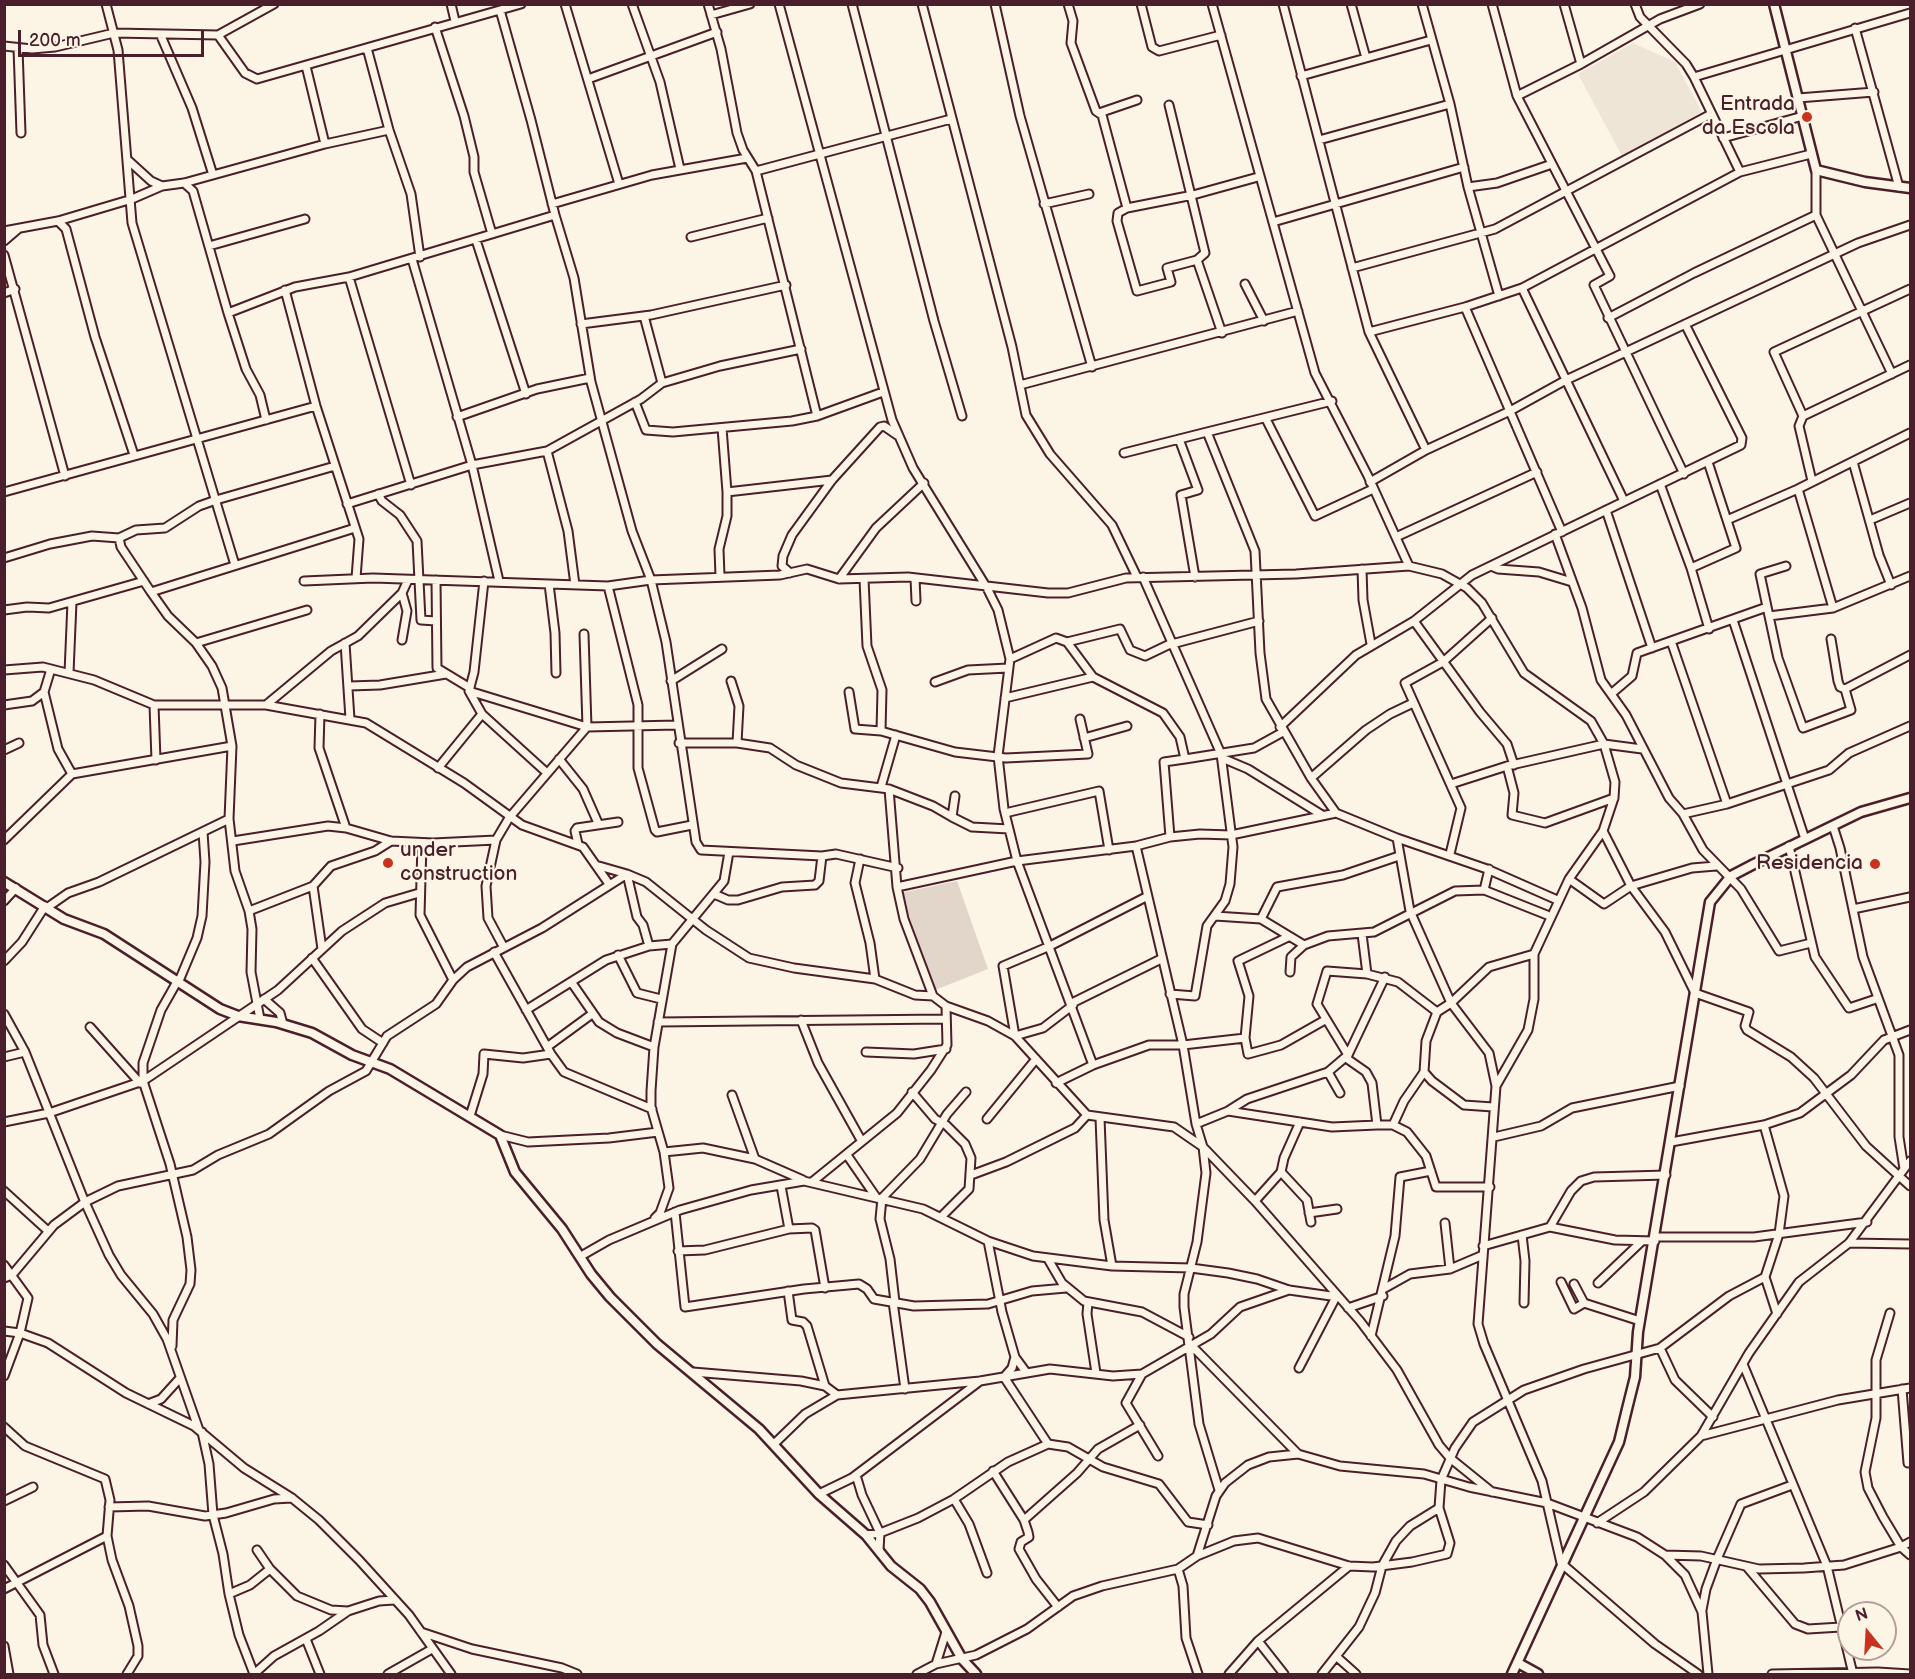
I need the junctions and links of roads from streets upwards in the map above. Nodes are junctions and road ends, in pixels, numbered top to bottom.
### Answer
1 (106, 4) edge
2 (274, 4) edge
3 (451, 4) edge
4 (521, 4) edge
5 (565, 4) edge
6 (632, 4) edge
7 (708, 4) edge
8 (750, 4) edge
9 (779, 4) edge
10 (852, 4) edge
11 (922, 4) edge
12 (995, 4) edge
13 (1068, 4) edge
14 (1141, 4) edge
15 (1212, 4) edge
16 (1283, 4) edge
17 (1351, 4) edge
18 (1422, 4) edge
19 (1492, 4) edge
20 (1564, 4) edge
21 (1635, 4) edge
22 (1700, 4) edge
23 (1774, 4) edge
24 (500, 10) junction
25 (1911, 13) edge
26 (711, 15) junction
27 (455, 21) junction
28 (435, 27) junction
29 (1648, 27) junction
30 (1855, 28) junction
31 (717, 32) junction
32 (114, 33) junction
33 (218, 35) junction
34 (1221, 35) junction
35 (161, 36) junction
36 (1431, 40) junction
37 (4, 46) edge
38 (18, 48) junction
39 (367, 48) junction
40 (1785, 49) junction
41 (651, 58) junction
42 (1366, 58) junction
43 (1581, 64) junction
44 (306, 66) junction
45 (1302, 76) junction
46 (1694, 77) junction
47 (588, 79) junction
48 (1874, 92) junction
49 (1517, 96) junction
50 (1798, 98) junction
51 (1137, 100) dead end
52 (1450, 104) junction
53 (1169, 105) dead end
54 (1099, 113) junction
55 (1711, 114) junction
56 (1803, 116) junction
57 (951, 119) junction
58 (389, 130) junction
59 (21, 133) dead end
60 (886, 135) junction
61 (1723, 138) junction
62 (1319, 140) junction
63 (325, 144) junction
64 (818, 154) junction
65 (1811, 154) junction
66 (747, 158) junction
67 (129, 161) junction
68 (1552, 164) junction
69 (1464, 167) junction
70 (680, 169) junction
71 (1816, 170) junction
72 (756, 171) junction
73 (1740, 172) junction
74 (213, 175) junction
75 (1258, 177) junction
76 (200, 178) junction
77 (184, 183) junction
78 (619, 184) junction
79 (162, 186) junction
80 (1899, 187) junction
81 (1468, 188) junction
82 (1911, 188) edge
83 (193, 191) junction
84 (1564, 192) junction
85 (1089, 194) dead end
86 (1193, 195) junction
87 (132, 199) junction
88 (552, 204) junction
89 (1044, 204) junction
90 (1336, 204) junction
91 (1127, 208) junction
92 (555, 215) junction
93 (1816, 215) junction
94 (69, 217) junction
95 (768, 218) junction
96 (305, 219) dead end
97 (58, 221) junction
98 (1273, 222) junction
99 (1911, 225) edge
100 (18, 228) junction
101 (66, 229) junction
102 (4, 231) edge
103 (492, 234) junction
104 (1481, 234) junction
105 (691, 237) dead end
106 (476, 240) junction
107 (4, 241) edge
108 (209, 246) junction
109 (1596, 251) junction
110 (1835, 254) junction
111 (4, 255) edge
112 (416, 258) junction
113 (1197, 260) junction
114 (1352, 268) junction
115 (349, 277) junction
116 (1245, 284) dead end
117 (786, 285) junction
118 (1522, 288) junction
119 (15, 289) junction
120 (1911, 289) edge
121 (285, 290) junction
122 (4, 293) edge
123 (1499, 296) junction
124 (1465, 307) junction
125 (1298, 311) junction
126 (1862, 312) junction
127 (228, 313) junction
128 (644, 316) junction
129 (1608, 318) junction
130 (1264, 321) junction
131 (581, 324) junction
132 (1685, 324) junction
133 (1369, 332) junction
134 (1222, 333) junction
135 (801, 349) junction
136 (1625, 353) junction
137 (1911, 365) edge
138 (1092, 367) junction
139 (1892, 374) junction
140 (590, 378) junction
141 (1566, 380) junction
142 (662, 383) junction
143 (1020, 385) junction
144 (883, 392) junction
145 (526, 394) junction
146 (1332, 401) junction
147 (635, 402) junction
148 (316, 406) junction
149 (1510, 411) junction
150 (817, 416) junction
151 (963, 416) dead end
152 (1803, 416) junction
153 (457, 417) junction
154 (602, 419) junction
155 (1266, 419) junction
156 (266, 420) junction
157 (722, 428) junction
158 (1207, 432) junction
159 (1911, 433) edge
160 (897, 435) junction
161 (197, 438) junction
162 (1179, 439) junction
163 (1426, 450) junction
164 (547, 451) junction
165 (1124, 453) dead end
166 (134, 455) junction
167 (1708, 462) junction
168 (1852, 462) junction
169 (472, 465) junction
170 (335, 466) junction
171 (1537, 472) junction
172 (1684, 474) junction
173 (65, 476) junction
174 (831, 480) junction
175 (1812, 481) junction
176 (924, 483) junction
177 (1660, 484) junction
178 (411, 485) junction
179 (1372, 485) junction
180 (1798, 489) junction
181 (4, 492) edge
182 (727, 492) junction
183 (378, 494) junction
184 (216, 500) junction
185 (1624, 501) junction
186 (1911, 503) edge
187 (347, 504) junction
188 (1606, 510) junction
189 (1727, 520) junction
190 (1870, 520) junction
191 (354, 528) junction
192 (1559, 533) junction
193 (1396, 537) junction
194 (120, 538) junction
195 (4, 558) edge
196 (236, 565) junction
197 (1409, 566) junction
198 (1491, 566) junction
199 (1786, 566) dead end
200 (1691, 568) junction
201 (1362, 569) junction
202 (790, 573) junction
203 (1257, 573) junction
204 (720, 576) junction
205 (1911, 576) edge
206 (1140, 577) junction
207 (1195, 577) junction
208 (356, 578) junction
209 (915, 578) junction
210 (839, 579) junction
211 (864, 579) junction
212 (144, 580) junction
213 (408, 580) junction
214 (419, 580) junction
215 (436, 580) junction
216 (651, 580) junction
217 (304, 581) dead end
218 (484, 581) junction
219 (499, 581) junction
220 (1572, 582) junction
221 (549, 584) junction
222 (1462, 584) junction
223 (575, 585) junction
224 (1892, 585) junction
225 (608, 586) junction
226 (987, 588) junction
227 (151, 592) junction
228 (402, 593) junction
229 (916, 601) dead end
230 (72, 602) junction
231 (1767, 607) junction
232 (1833, 608) junction
233 (307, 609) dead end
234 (4, 610) edge
235 (1769, 616) junction
236 (1492, 618) junction
237 (1733, 620) junction
238 (436, 621) junction
239 (1259, 621) junction
240 (1414, 621) junction
241 (1709, 629) junction
242 (584, 634) dead end
243 (1831, 639) dead end
244 (402, 640) dead end
245 (1671, 641) junction
246 (1066, 642) junction
247 (196, 643) junction
248 (345, 643) junction
249 (1172, 644) junction
250 (1371, 644) junction
251 (1652, 648) junction
252 (722, 649) dead end
253 (1911, 655) edge
254 (1010, 659) junction
255 (1443, 662) junction
256 (1008, 668) junction
257 (51, 669) junction
258 (4, 670) edge
259 (69, 673) junction
260 (556, 673) dead end
261 (446, 674) junction
262 (1094, 677) junction
263 (671, 681) junction
264 (731, 681) dead end
265 (935, 682) dead end
266 (349, 686) junction
267 (470, 689) junction
268 (1845, 689) junction
269 (44, 692) junction
270 (849, 692) dead end
271 (1611, 694) junction
272 (1005, 698) junction
273 (1413, 703) junction
274 (225, 704) junction
275 (4, 705) edge
276 (154, 705) junction
277 (266, 705) junction
278 (320, 714) junction
279 (482, 714) junction
280 (350, 719) junction
281 (1080, 719) dead end
282 (640, 724) junction
283 (677, 725) junction
284 (1127, 726) dead end
285 (1911, 726) edge
286 (587, 727) junction
287 (1282, 730) junction
288 (881, 731) junction
289 (896, 735) junction
290 (1084, 738) junction
291 (680, 743) junction
292 (737, 743) junction
293 (19, 744) dead end
294 (1604, 744) junction
295 (232, 746) junction
296 (1642, 749) junction
297 (4, 750) edge
298 (998, 756) junction
299 (1221, 756) junction
300 (559, 759) junction
301 (1185, 759) junction
302 (156, 760) junction
303 (1511, 766) junction
304 (438, 768) junction
305 (548, 773) junction
306 (72, 774) junction
307 (1311, 778) junction
308 (1451, 784) junction
309 (1787, 786) junction
310 (881, 787) junction
311 (889, 789) junction
312 (955, 795) dead end
313 (1614, 798) junction
314 (1910, 798) edge
315 (1727, 804) junction
316 (1005, 813) junction
317 (1336, 813) junction
318 (1683, 814) junction
319 (1322, 815) junction
320 (952, 817) junction
321 (509, 818) junction
322 (229, 819) junction
323 (618, 822) dead end
324 (598, 823) junction
325 (692, 825) junction
326 (1833, 826) junction
327 (346, 828) junction
328 (1009, 829) junction
329 (1603, 831) junction
330 (203, 832) junction
331 (1231, 835) junction
332 (1170, 837) junction
333 (1397, 838) junction
334 (1805, 839) junction
335 (4, 840) edge
336 (496, 840) junction
337 (232, 841) junction
338 (391, 841) junction
339 (422, 843) junction
340 (579, 844) junction
341 (1136, 846) junction
342 (1789, 846) junction
343 (1109, 849) junction
344 (729, 852) junction
345 (1450, 854) junction
346 (822, 856) junction
347 (1399, 856) junction
348 (860, 859) junction
349 (1017, 861) junction
350 (599, 866) junction
351 (1716, 866) junction
352 (898, 868) junction
353 (1489, 869) junction
354 (627, 874) junction
355 (1731, 876) junction
356 (1569, 879) junction
357 (4, 882) edge
358 (609, 884) junction
359 (313, 886) junction
360 (1631, 886) junction
361 (897, 887) junction
362 (16, 888) junction
363 (1484, 890) junction
364 (419, 893) junction
365 (714, 894) junction
366 (1146, 897) junction
367 (1911, 897) edge
368 (1555, 899) dead end
369 (4, 901) edge
370 (47, 907) junction
371 (1853, 909) junction
372 (1410, 911) junction
373 (249, 912) junction
374 (1547, 915) dead end
375 (1215, 916) junction
376 (691, 918) junction
377 (1262, 920) junction
378 (1362, 934) junction
379 (1288, 937) junction
380 (672, 944) junction
381 (1810, 944) junction
382 (1304, 945) junction
383 (503, 946) junction
384 (649, 946) junction
385 (1050, 946) junction
386 (322, 949) junction
387 (494, 952) junction
388 (1534, 954) junction
389 (618, 955) junction
390 (312, 958) junction
391 (1161, 958) junction
392 (4, 961) edge
393 (1290, 972) dead end
394 (1367, 974) junction
395 (1385, 977) junction
396 (875, 979) junction
397 (453, 980) junction
398 (179, 981) junction
399 (572, 983) junction
400 (1695, 993) junction
401 (1170, 994) junction
402 (933, 996) junction
403 (662, 999) junction
404 (1876, 999) junction
405 (261, 1001) junction
406 (1072, 1004) junction
407 (1451, 1004) junction
408 (946, 1006) junction
409 (526, 1010) junction
410 (1437, 1012) junction
411 (4, 1014) edge
412 (592, 1014) junction
413 (238, 1016) junction
414 (260, 1019) junction
415 (945, 1019) junction
416 (801, 1020) junction
417 (1325, 1020) junction
418 (658, 1023) junction
419 (283, 1024) junction
420 (90, 1027) dead end
421 (1911, 1030) edge
422 (1015, 1036) junction
423 (1245, 1038) junction
424 (1893, 1038) junction
425 (383, 1043) junction
426 (1183, 1045) junction
427 (547, 1047) junction
428 (654, 1047) junction
429 (946, 1049) junction
430 (26, 1052) junction
431 (866, 1052) dead end
432 (551, 1054) junction
433 (1347, 1056) junction
434 (4, 1057) edge
435 (1036, 1059) junction
436 (373, 1063) junction
437 (1093, 1065) junction
438 (1328, 1072) junction
439 (1424, 1072) junction
440 (142, 1082) junction
441 (1056, 1083) junction
442 (1496, 1086) junction
443 (1680, 1086) junction
444 (912, 1092) junction
445 (966, 1092) dead end
446 (1340, 1093) dead end
447 (732, 1095) dead end
448 (1827, 1095) junction
449 (1493, 1107) junction
450 (652, 1109) junction
451 (1228, 1111) junction
452 (50, 1113) junction
453 (1087, 1115) junction
454 (470, 1116) junction
455 (1100, 1118) junction
456 (987, 1119) dead end
457 (4, 1122) edge
458 (1300, 1122) junction
459 (941, 1123) junction
460 (1196, 1124) junction
461 (1377, 1125) junction
462 (1393, 1125) junction
463 (1764, 1125) junction
464 (658, 1132) junction
465 (500, 1135) junction
466 (1494, 1137) junction
467 (861, 1140) junction
468 (1671, 1142) junction
469 (1203, 1147) junction
470 (664, 1152) junction
471 (847, 1155) junction
472 (755, 1159) junction
473 (1911, 1161) edge
474 (1905, 1170) edge
475 (1431, 1171) junction
476 (1281, 1172) junction
477 (172, 1174) junction
478 (971, 1175) junction
479 (1666, 1175) junction
480 (808, 1182) junction
481 (781, 1186) junction
482 (1911, 1186) edge
483 (1490, 1187) junction
484 (4, 1191) edge
485 (879, 1198) junction
486 (1255, 1201) junction
487 (85, 1202) junction
488 (1337, 1209) dead end
489 (675, 1212) junction
490 (1309, 1213) junction
491 (942, 1216) junction
492 (651, 1222) junction
493 (1311, 1222) dead end
494 (1867, 1222) junction
495 (1445, 1223) dead end
496 (1550, 1227) junction
497 (789, 1229) junction
498 (48, 1232) junction
499 (1779, 1233) junction
500 (1522, 1235) junction
501 (1655, 1239) junction
502 (988, 1241) junction
503 (1642, 1241) junction
504 (1849, 1243) junction
505 (1911, 1244) edge
506 (1483, 1246) junction
507 (678, 1251) junction
508 (1483, 1255) junction
509 (581, 1256) junction
510 (1048, 1259) junction
511 (4, 1265) edge
512 (1112, 1266) junction
513 (1191, 1268) junction
514 (1450, 1269) junction
515 (12, 1275) junction
516 (1765, 1277) junction
517 (4, 1278) edge
518 (1561, 1282) dead end
519 (1598, 1283) dead end
520 (1574, 1284) dead end
521 (825, 1288) junction
522 (1066, 1288) junction
523 (1288, 1290) junction
524 (788, 1291) junction
525 (1384, 1292) junction
526 (1337, 1297) junction
527 (894, 1302) junction
528 (1000, 1302) junction
529 (1088, 1302) junction
530 (1524, 1303) dead end
531 (1584, 1303) junction
532 (1348, 1308) junction
533 (1890, 1313) dead end
534 (1777, 1314) junction
535 (1640, 1321) junction
536 (4, 1331) edge
537 (20, 1333) junction
538 (1371, 1336) junction
539 (1189, 1337) junction
540 (1190, 1347) junction
541 (1660, 1348) junction
542 (172, 1351) junction
543 (1636, 1356) junction
544 (1015, 1357) junction
545 (1743, 1364) junction
546 (1299, 1368) dead end
547 (693, 1372) junction
548 (1026, 1372) junction
549 (1096, 1373) junction
550 (1143, 1374) junction
551 (4, 1376) edge
552 (1004, 1377) junction
553 (180, 1378) junction
554 (980, 1381) junction
555 (825, 1386) junction
556 (1911, 1388) edge
557 (905, 1389) junction
558 (1902, 1389) junction
559 (1876, 1392) junction
560 (837, 1395) junction
561 (1508, 1399) junction
562 (148, 1404) junction
563 (1713, 1417) junction
564 (1765, 1419) junction
565 (1140, 1425) junction
566 (4, 1427) edge
567 (201, 1431) junction
568 (1701, 1436) junction
569 (774, 1444) junction
570 (1048, 1444) junction
571 (1298, 1454) junction
572 (1158, 1456) dead end
573 (1087, 1458) junction
574 (1450, 1458) junction
575 (1908, 1463) dead end
576 (993, 1471) junction
577 (856, 1475) junction
578 (1441, 1480) junction
579 (1792, 1485) junction
580 (33, 1487) dead end
581 (1219, 1490) junction
582 (1492, 1492) junction
583 (819, 1494) junction
584 (292, 1498) junction
585 (954, 1499) junction
586 (4, 1501) edge
587 (1547, 1503) junction
588 (109, 1507) junction
589 (1439, 1508) junction
590 (213, 1515) junction
591 (1582, 1518) junction
592 (1024, 1520) junction
593 (1597, 1523) junction
594 (1208, 1525) junction
595 (880, 1533) junction
596 (866, 1535) junction
597 (107, 1536) junction
598 (1911, 1542) edge
599 (1901, 1547) junction
600 (257, 1550) dead end
601 (879, 1550) junction
602 (1665, 1555) junction
603 (1911, 1555) edge
604 (1197, 1556) junction
605 (1717, 1558) junction
606 (1562, 1563) junction
607 (4, 1564) edge
608 (1349, 1566) junction
609 (1382, 1566) junction
610 (1827, 1566) junction
611 (1747, 1567) junction
612 (270, 1569) junction
613 (1178, 1569) junction
614 (987, 1573) dead end
615 (18, 1583) junction
616 (382, 1586) junction
617 (4, 1588) edge
618 (229, 1594) junction
619 (379, 1600) junction
620 (394, 1600) junction
621 (1058, 1607) junction
622 (331, 1610) junction
623 (1837, 1610) edge
624 (348, 1611) junction
625 (1702, 1612) junction
626 (332, 1623) junction
627 (1837, 1627) edge
628 (422, 1632) junction
629 (946, 1632) junction
630 (306, 1639) junction
631 (1258, 1641) junction
632 (4, 1646) edge
633 (432, 1649) junction
634 (1337, 1657) junction
635 (962, 1659) junction
636 (1518, 1663) junction
637 (936, 1664) junction
638 (9, 1674) edge
639 (54, 1674) edge
640 (127, 1674) edge
641 (254, 1674) edge
642 (320, 1674) edge
643 (388, 1674) edge
644 (451, 1674) edge
645 (577, 1674) edge
646 (917, 1674) edge
647 (976, 1674) edge
648 (1198, 1674) edge
649 (1229, 1674) edge
650 (1284, 1674) edge
651 (1322, 1674) edge
652 (1356, 1674) edge
653 (1512, 1674) edge
654 (1538, 1674) edge
655 (1698, 1674) edge
656 (1708, 1674) edge
657 (1772, 1674) edge
658 (1852, 1674) edge
659 (1908, 1674) edge

1 - 32 street
2 - 33 street
3 - 27 street
4 - 24 street
5 - 47 street
6 - 41 street
7 - 26 street
8 - 26 street
9 - 64 street
10 - 60 street
11 - 57 street
12 - 89 street
13 - 54 street
14 - 34 street
15 - 34 street
16 - 45 street
17 - 42 street
18 - 36 street
19 - 49 street
20 - 43 street
21 - 29 street
22 - 29 street
23 - 40 street
24 - 27 street
24 - 88 street
25 - 30 street
26 - 31 street
27 - 28 street
28 - 39 street
28 - 103 street
29 - 43 street
29 - 46 street
30 - 40 street
30 - 48 street
31 - 41 street
31 - 66 street
32 - 35 street
32 - 38 street
32 - 67 street
33 - 35 street
33 - 44 street
34 - 75 street
35 - 74 street
36 - 42 street
36 - 52 street
37 - 38 street
38 - 59 street
39 - 44 street
39 - 58 street
40 - 46 street
40 - 50 street
41 - 47 street
41 - 70 street
42 - 45 street
43 - 49 street
44 - 63 street
45 - 62 street
46 - 55 street
47 - 78 street
48 - 50 street
48 - 80 street
49 - 68 street
50 - 56 street
51 - 54 street
52 - 62 street
52 - 69 street
53 - 86 street
54 - 91 street
55 - 61 street
55 - 84 street
56 - 61 street
56 - 65 street
57 - 60 street
57 - 143 street
58 - 63 street
58 - 112 street
60 - 64 street
60 - 151 street
61 - 73 street
62 - 90 street
63 - 74 street
64 - 72 street
64 - 144 street
65 - 71 street
65 - 73 street
66 - 70 street
66 - 72 street
67 - 79 street
67 - 87 street
68 - 81 street
68 - 84 street
69 - 81 street
69 - 90 street
70 - 78 street
71 - 80 street
71 - 93 street
72 - 95 street
73 - 109 street
74 - 76 street
75 - 86 street
75 - 98 street
76 - 77 street
76 - 83 street
77 - 79 street
77 - 83 street
78 - 88 street
79 - 87 street
80 - 82 street
81 - 104 street
83 - 108 street
84 - 104 street
84 - 109 street
85 - 89 street
86 - 91 street
86 - 113 street
87 - 94 street
87 - 161 street
88 - 92 street
89 - 138 street
90 - 98 street
90 - 114 street
91 - 113 street
92 - 103 street
92 - 131 street
93 - 110 street
93 - 129 street
94 - 97 street
94 - 101 street
95 - 105 street
95 - 117 street
96 - 108 street
97 - 100 street
97 - 101 street
98 - 125 street
99 - 110 street
100 - 102 street
100 - 107 street
101 - 166 street
103 - 106 street
104 - 114 street
104 - 123 street
106 - 112 street
106 - 145 street
108 - 127 street
109 - 118 street
109 - 129 street
110 - 126 street
110 - 132 street
111 - 119 street
112 - 115 street
112 - 153 street
113 - 134 street
114 - 133 street
115 - 121 street
115 - 178 street
116 - 130 street
117 - 128 street
117 - 135 street
118 - 123 street
118 - 141 street
119 - 122 street
119 - 173 street
120 - 126 street
121 - 127 street
121 - 148 street
123 - 124 street
124 - 133 street
124 - 149 street
125 - 130 street
125 - 146 street
126 - 139 street
126 - 152 street
127 - 156 street
128 - 131 street
128 - 142 street
129 - 136 street
130 - 134 street
131 - 140 street
132 - 136 street
132 - 167 street
133 - 163 street
134 - 138 street
135 - 142 street
135 - 150 street
136 - 141 street
136 - 172 street
137 - 139 street
138 - 143 street
139 - 152 street
140 - 145 street
140 - 154 street
141 - 149 street
141 - 185 street
142 - 147 street
143 - 206 street
144 - 150 street
144 - 160 street
145 - 153 street
146 - 155 street
146 - 179 street
147 - 154 street
147 - 157 street
148 - 156 street
148 - 170 street
149 - 163 street
149 - 171 street
150 - 157 street
152 - 175 street
153 - 169 street
154 - 164 street
154 - 216 street
155 - 158 street
155 - 179 street
156 - 161 street
157 - 182 street
158 - 162 street
158 - 203 street
159 - 168 street
160 - 174 street
160 - 176 street
161 - 166 street
161 - 184 street
162 - 165 street
162 - 207 street
163 - 179 street
164 - 169 street
164 - 223 street
166 - 173 street
167 - 172 street
167 - 189 street
168 - 175 street
168 - 190 street
169 - 178 street
169 - 219 street
170 - 184 street
170 - 187 street
171 - 192 street
171 - 193 street
172 - 177 street
173 - 181 street
174 - 182 street
174 - 202 street
175 - 180 street
176 - 210 street
176 - 226 street
177 - 185 street
177 - 200 street
178 - 183 street
179 - 193 street
180 - 189 street
180 - 232 street
182 - 204 street
183 - 187 street
183 - 214 street
184 - 194 street
184 - 196 street
185 - 188 street
186 - 190 street
187 - 191 street
188 - 192 street
188 - 251 street
189 - 200 street
190 - 224 street
191 - 196 street
191 - 208 street
192 - 198 street
192 - 220 street
193 - 197 street
194 - 195 street
194 - 212 street
196 - 227 street
197 - 201 street
197 - 222 street
198 - 220 street
198 - 222 street
199 - 231 street
200 - 241 street
201 - 203 street
201 - 250 street
202 - 204 street
202 - 210 street
203 - 207 street
203 - 239 street
204 - 216 street
205 - 224 street
206 - 207 street
206 - 226 street
206 - 249 street
208 - 213 street
208 - 217 street
209 - 211 street
209 - 226 street
209 - 229 street
210 - 211 street
211 - 288 street
212 - 227 street
212 - 230 street
213 - 214 street
213 - 228 street
214 - 215 street
214 - 238 street
215 - 218 street
215 - 238 street
216 - 225 street
216 - 263 street
218 - 219 street
218 - 267 street
219 - 221 street
220 - 271 street
221 - 223 street
221 - 260 street
222 - 236 street
222 - 240 street
223 - 225 street
224 - 232 street
225 - 282 street
226 - 254 street
227 - 247 street
228 - 244 street
228 - 248 street
230 - 234 street
230 - 259 street
231 - 235 street
231 - 237 street
232 - 235 street
233 - 247 street
235 - 268 street
236 - 255 street
236 - 294 street
237 - 241 street
237 - 309 street
238 - 261 street
239 - 249 street
239 - 287 street
240 - 250 street
240 - 255 street
241 - 245 street
242 - 286 street
243 - 268 street
245 - 251 street
245 - 315 street
246 - 249 street
246 - 254 street
246 - 262 street
247 - 274 street
248 - 266 street
248 - 277 street
249 - 299 street
250 - 287 street
251 - 271 street
252 - 263 street
253 - 268 street
254 - 256 street
255 - 273 street
255 - 303 street
256 - 265 street
256 - 272 street
257 - 258 street
257 - 259 street
257 - 269 street
259 - 276 street
261 - 266 street
261 - 267 street
262 - 272 street
262 - 301 street
263 - 283 street
264 - 292 street
266 - 280 street
267 - 279 street
267 - 286 street
269 - 275 street
269 - 306 street
270 - 288 street
271 - 296 street
272 - 298 street
273 - 307 street
273 - 308 street
274 - 276 street
274 - 277 street
274 - 295 street
276 - 302 street
277 - 278 street
278 - 280 street
278 - 327 street
279 - 304 street
279 - 305 street
280 - 304 street
281 - 290 street
282 - 283 street
282 - 286 street
282 - 325 street
283 - 291 street
284 - 290 street
285 - 309 street
286 - 300 street
287 - 299 street
287 - 307 street
288 - 289 street
289 - 298 street
289 - 310 street
290 - 298 street
291 - 292 street
291 - 325 street
292 - 310 street
293 - 297 street
294 - 296 street
294 - 303 street
294 - 313 street
295 - 302 street
295 - 322 street
296 - 318 street
298 - 316 street
299 - 301 street
299 - 319 street
299 - 331 street
300 - 305 street
300 - 324 street
301 - 332 street
302 - 306 street
303 - 308 street
303 - 313 street
304 - 321 street
305 - 321 street
306 - 335 street
307 - 317 street
308 - 345 street
309 - 315 street
309 - 334 street
310 - 311 street
311 - 320 street
311 - 352 street
312 - 320 street
313 - 329 street
314 - 326 street
315 - 318 street
316 - 328 street
316 - 343 street
317 - 319 street
317 - 333 street
318 - 351 street
319 - 331 street
320 - 328 street
321 - 336 street
321 - 340 street
322 - 330 street
322 - 337 street
323 - 324 street
324 - 340 street
325 - 344 street
326 - 334 street
326 - 371 street
327 - 337 street
327 - 338 street
328 - 349 street
329 - 356 street
329 - 360 street
330 - 370 street
330 - 398 street
331 - 332 street
331 - 375 street
332 - 341 street
333 - 345 street
333 - 347 street
334 - 342 street
336 - 339 street
336 - 383 street
337 - 373 street
338 - 339 street
338 - 359 street
339 - 364 street
340 - 350 street
341 - 343 street
341 - 366 street
342 - 355 street
342 - 381 street
343 - 349 street
344 - 346 street
344 - 365 street
345 - 353 street
346 - 348 street
346 - 365 street
347 - 372 street
347 - 377 street
348 - 352 street
348 - 396 street
349 - 361 street
349 - 385 street
350 - 354 street
350 - 358 street
351 - 355 street
351 - 360 street
352 - 361 street
353 - 363 street
353 - 368 street
354 - 358 street
354 - 376 street
354 - 384 street
355 - 381 street
355 - 400 street
356 - 360 street
356 - 388 street
357 - 362 street
358 - 383 street
359 - 373 street
359 - 386 street
360 - 400 street
361 - 402 street
362 - 369 street
362 - 370 street
363 - 372 street
363 - 374 street
364 - 386 street
364 - 397 street
365 - 376 street
366 - 385 street
366 - 391 street
367 - 371 street
370 - 392 street
370 - 398 street
371 - 404 street
372 - 378 street
372 - 407 street
373 - 405 street
375 - 377 street
375 - 401 street
376 - 380 street
376 - 396 street
377 - 379 street
378 - 382 street
378 - 394 street
379 - 382 street
379 - 423 street
380 - 384 street
380 - 403 street
381 - 404 street
382 - 393 street
383 - 387 street
384 - 389 street
385 - 406 street
385 - 422 street
386 - 390 street
387 - 397 street
387 - 409 street
388 - 407 street
388 - 442 street
389 - 399 street
389 - 403 street
390 - 405 street
390 - 425 street
391 - 401 street
391 - 406 street
394 - 395 street
394 - 417 street
395 - 410 street
395 - 433 street
396 - 402 street
397 - 425 street
398 - 413 street
398 - 440 street
399 - 409 street
399 - 412 street
400 - 443 street
400 - 448 street
401 - 426 street
402 - 408 street
403 - 418 street
404 - 424 street
405 - 413 street
405 - 414 street
405 - 419 street
406 - 422 street
406 - 437 street
407 - 410 street
407 - 442 street
408 - 415 street
408 - 422 street
409 - 427 street
410 - 439 street
411 - 430 street
412 - 427 street
412 - 428 street
413 - 414 street
413 - 440 street
414 - 419 street
415 - 416 street
415 - 429 street
416 - 418 street
416 - 467 street
417 - 423 street
417 - 433 street
418 - 428 street
419 - 436 street
420 - 440 street
421 - 424 street
422 - 435 street
423 - 426 street
424 - 448 street
424 - 474 street
425 - 436 street
426 - 437 street
426 - 460 street
427 - 432 street
428 - 450 street
429 - 431 street
429 - 444 street
430 - 434 street
430 - 452 street
432 - 450 street
432 - 454 street
433 - 438 street
433 - 461 street
435 - 441 street
435 - 456 street
436 - 454 street
436 - 477 street
437 - 441 street
438 - 446 street
438 - 451 street
439 - 449 street
439 - 462 street
440 - 452 street
440 - 477 street
441 - 453 street
442 - 449 street
443 - 466 street
443 - 468 street
444 - 459 street
444 - 467 street
445 - 459 street
447 - 472 street
448 - 463 street
448 - 474 street
449 - 466 street
450 - 464 street
451 - 458 street
451 - 460 street
452 - 457 street
452 - 487 street
453 - 455 street
453 - 478 street
454 - 465 street
455 - 469 street
455 - 512 street
458 - 461 street
458 - 476 street
459 - 478 street
459 - 485 street
460 - 469 street
461 - 462 street
462 - 475 street
463 - 468 street
463 - 499 street
464 - 465 street
464 - 470 street
465 - 509 street
466 - 483 street
467 - 471 street
468 - 479 street
469 - 486 street
469 - 513 street
470 - 472 street
470 - 492 street
471 - 480 street
471 - 485 street
472 - 480 street
473 - 474 street
474 - 482 street
474 - 494 street
475 - 483 street
475 - 525 street
476 - 486 street
476 - 490 street
477 - 487 street
477 - 542 street
478 - 491 street
479 - 496 street
479 - 501 street
480 - 481 street
480 - 485 street
481 - 489 street
481 - 497 street
483 - 506 street
484 - 498 street
485 - 491 street
485 - 527 street
486 - 526 street
487 - 498 street
487 - 542 street
488 - 490 street
489 - 492 street
489 - 507 street
490 - 493 street
491 - 502 street
492 - 509 street
494 - 499 street
494 - 504 street
495 - 514 street
496 - 500 street
496 - 503 street
497 - 507 street
497 - 521 street
498 - 515 street
499 - 501 street
499 - 516 street
500 - 506 street
500 - 530 street
501 - 503 street
501 - 535 street
502 - 510 street
502 - 528 street
503 - 519 street
504 - 505 street
504 - 534 street
506 - 508 street
507 - 524 street
508 - 514 street
508 - 561 street
509 - 547 street
510 - 512 street
510 - 522 street
511 - 515 street
512 - 513 street
513 - 523 street
513 - 539 street
514 - 525 street
515 - 517 street
515 - 537 street
516 - 534 street
516 - 541 street
518 - 531 street
520 - 531 street
521 - 524 street
521 - 527 street
522 - 528 street
522 - 529 street
523 - 526 street
523 - 540 street
524 - 555 street
525 - 532 street
525 - 538 street
526 - 532 street
526 - 546 street
527 - 528 street
527 - 557 street
528 - 544 street
529 - 539 street
529 - 549 street
531 - 535 street
532 - 538 street
533 - 559 street
534 - 545 street
535 - 543 street
536 - 537 street
537 - 551 street
537 - 562 street
538 - 574 street
539 - 540 street
540 - 550 street
540 - 571 street
540 - 581 street
541 - 543 street
541 - 563 street
542 - 553 street
543 - 561 street
543 - 591 street
544 - 548 street
544 - 552 street
545 - 563 street
545 - 564 street
547 - 555 street
547 - 569 street
548 - 549 street
548 - 552 street
549 - 550 street
550 - 565 street
552 - 554 street
552 - 570 street
553 - 562 street
553 - 567 street
554 - 557 street
554 - 577 street
555 - 560 street
556 - 558 street
557 - 560 street
558 - 559 street
558 - 575 street
559 - 564 street
559 - 599 street
560 - 569 street
561 - 574 street
561 - 587 street
562 - 567 street
563 - 568 street
564 - 568 street
564 - 579 street
565 - 572 street
565 - 573 street
566 - 588 street
567 - 584 street
567 - 590 street
568 - 593 street
569 - 583 street
570 - 573 street
570 - 576 street
571 - 578 street
571 - 581 street
573 - 592 street
573 - 594 street
574 - 578 street
574 - 582 street
576 - 585 street
576 - 592 street
577 - 583 street
577 - 595 street
578 - 582 street
578 - 589 street
579 - 605 street
579 - 610 street
580 - 586 street
581 - 594 street
582 - 587 street
583 - 596 street
584 - 590 street
584 - 616 street
585 - 595 street
585 - 614 street
587 - 591 street
587 - 606 street
588 - 590 street
588 - 597 street
589 - 609 street
589 - 609 street
590 - 618 street
591 - 593 street
591 - 606 street
592 - 621 street
593 - 602 street
594 - 604 street
595 - 596 street
595 - 601 street
596 - 601 street
597 - 615 street
597 - 640 street
598 - 599 street
599 - 603 street
599 - 610 street
600 - 612 street
601 - 629 street
602 - 605 street
602 - 625 street
604 - 608 street
604 - 613 street
605 - 611 street
605 - 625 street
606 - 636 street
606 - 655 street
607 - 615 street
608 - 609 street
608 - 631 street
609 - 634 street
610 - 611 street
610 - 623 street
611 - 627 street
612 - 618 street
612 - 622 street
613 - 621 street
613 - 648 street
615 - 617 street
615 - 639 street
616 - 619 street
616 - 620 street
618 - 641 street
619 - 620 street
619 - 624 street
620 - 628 street
621 - 635 street
622 - 624 street
622 - 626 street
624 - 626 street
625 - 656 street
626 - 630 street
628 - 633 street
628 - 645 street
629 - 635 street
629 - 637 street
630 - 641 street
630 - 642 street
631 - 649 street
631 - 650 street
632 - 638 street
633 - 643 street
633 - 644 street
634 - 651 street
634 - 652 street
635 - 637 street
635 - 647 street
636 - 653 street
636 - 654 street
637 - 646 street
657 - 658 street
658 - 659 street

